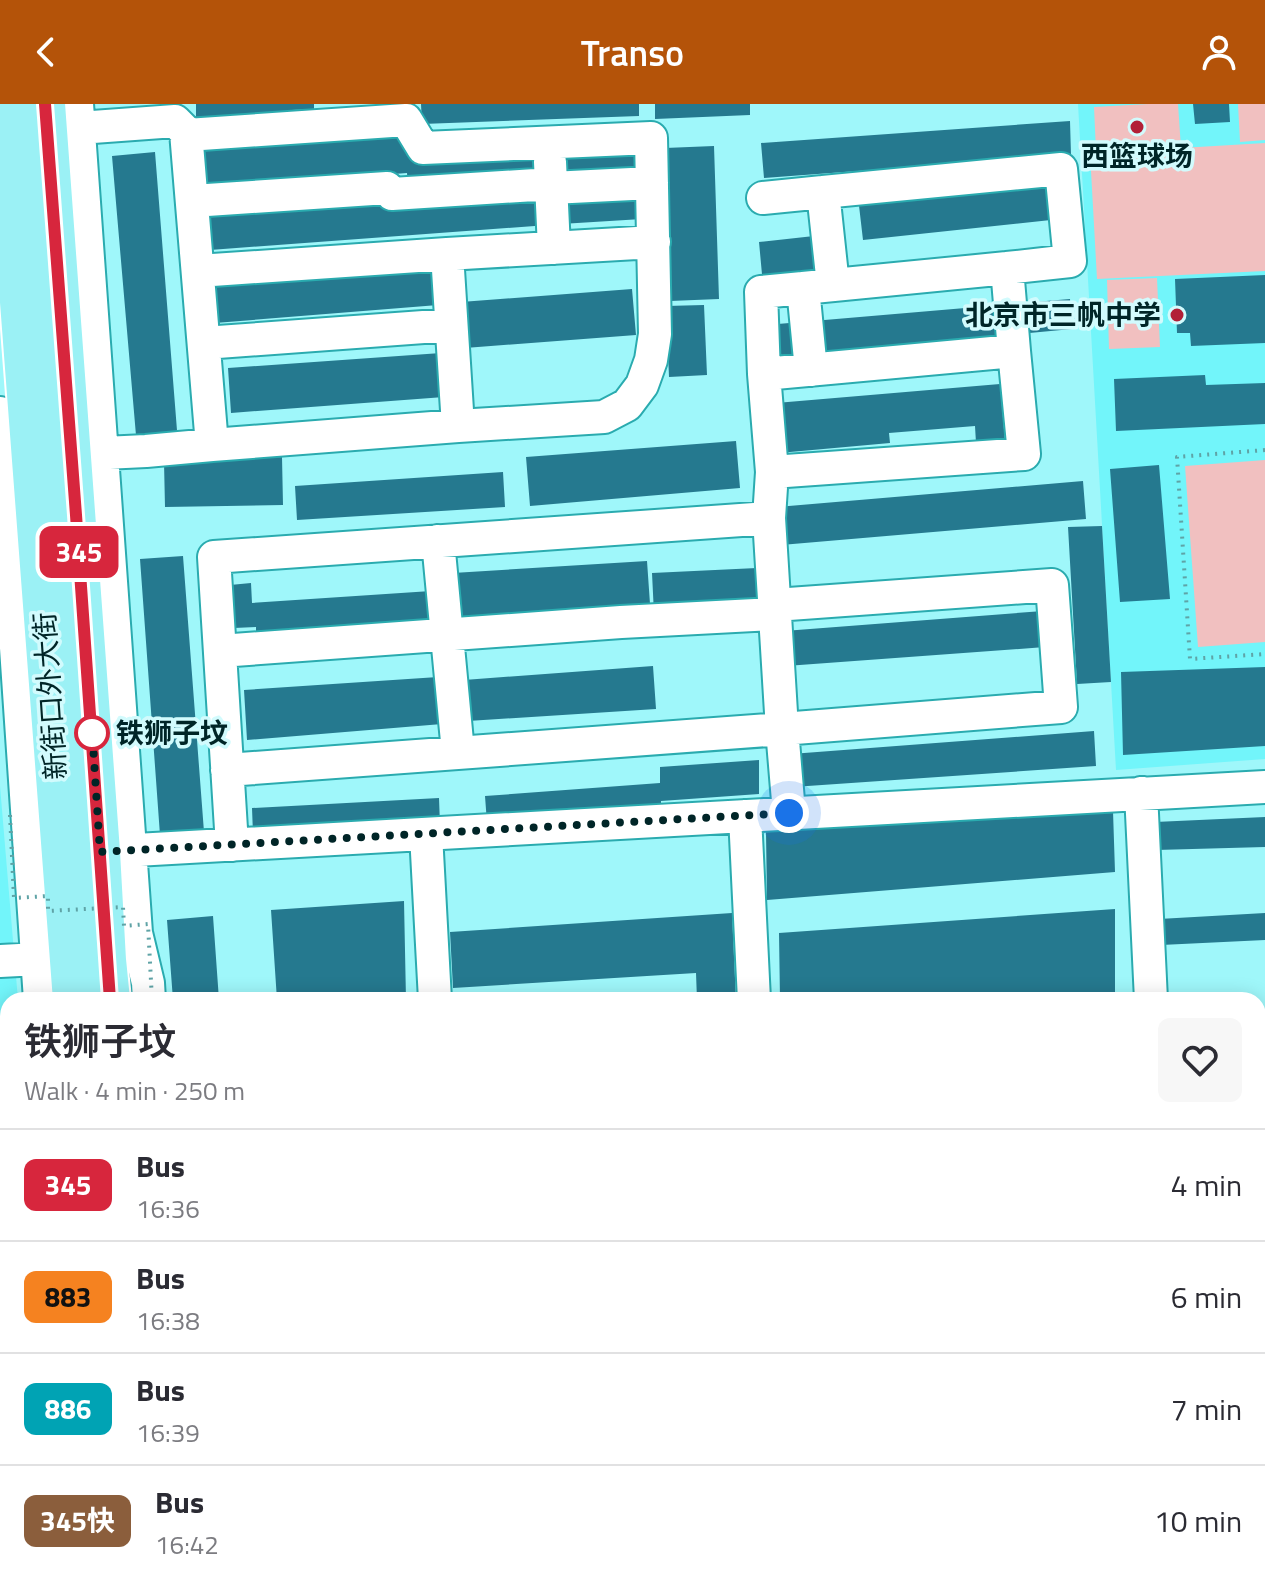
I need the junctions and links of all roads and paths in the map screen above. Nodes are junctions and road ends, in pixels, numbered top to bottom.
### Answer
1 (5, 104) edge
2 (45, 104) edge
3 (78, 116) edge
4 (187, 135) junction
5 (549, 143) junction
6 (652, 183) junction
7 (551, 186) junction
8 (823, 192) junction
9 (763, 198) dead end
10 (192, 201) junction
11 (7, 227) edge
12 (654, 242) junction
13 (554, 248) junction
14 (447, 254) junction
15 (1007, 268) junction
16 (198, 271) junction
17 (818, 287) junction
18 (451, 325) junction
19 (204, 343) junction
20 (1014, 351) junction
21 (811, 370) junction
22 (764, 374) junction
23 (0, 413) edge
24 (458, 426) junction
25 (212, 445) junction
26 (1265, 450) edge
27 (87, 454) junction
28 (772, 472) junction
29 (769, 518) junction
30 (438, 541) junction
31 (775, 609) junction
32 (447, 634) junction
33 (220, 651) junction
34 (1265, 654) edge
35 (782, 729) junction
36 (458, 752) junction
37 (227, 770) junction
38 (1265, 787) edge
39 (1141, 793) junction
40 (789, 813) junction
41 (10, 815) dead end
42 (745, 816) junction
43 (426, 834) junction
44 (232, 845) junction
45 (115, 851) junction
46 (53, 958) junction
47 (0, 961) edge
48 (42, 992) edge
49 (69, 992) edge
50 (109, 992) edge
51 (149, 992) edge
52 (150, 992) edge
53 (435, 992) edge
54 (754, 992) edge
55 (1151, 992) edge

1 - 11 main road, 新街口外大街
2 - 27 main road, 新街口外大街
3 - 4 street
3 - 27 street
4 - 5 street
4 - 10 street
5 - 6 street
5 - 7 street
6 - 7 street
6 - 12 street
7 - 10 street
7 - 13 street
8 - 9 street
8 - 15 street
8 - 17 street
10 - 16 street
11 - 46 main road, 新街口外大街
12 - 13 street
12 - 24 street
13 - 14 street
14 - 16 street
14 - 18 street
15 - 17 street
15 - 20 street
16 - 19 street
17 - 21 street
17 - 22 street
18 - 19 street
18 - 24 street
19 - 25 street
20 - 21 street
20 - 28 street
21 - 22 street
22 - 28 street
23 - 46 street, 新街口外大街
24 - 25 street
25 - 27 street
26 - 34 path
27 - 45 main road, 新街口外大街
28 - 29 street
29 - 30 street
29 - 31 street
30 - 32 street
30 - 33 street
31 - 32 street
31 - 35 street
31 - 35 street
32 - 33 street
32 - 36 street
33 - 37 street
35 - 36 street
35 - 40 street
36 - 37 street
37 - 44 street
38 - 39 street
39 - 40 street
39 - 55 street
40 - 42 street
41 - 52 path, bridge
42 - 43 street
42 - 54 street
43 - 44 street
43 - 53 street
44 - 45 street
45 - 50 main road, 新街口外大街
45 - 51 street
46 - 47 street
46 - 48 street, 新街口外大街
46 - 49 main road, 新街口外大街

